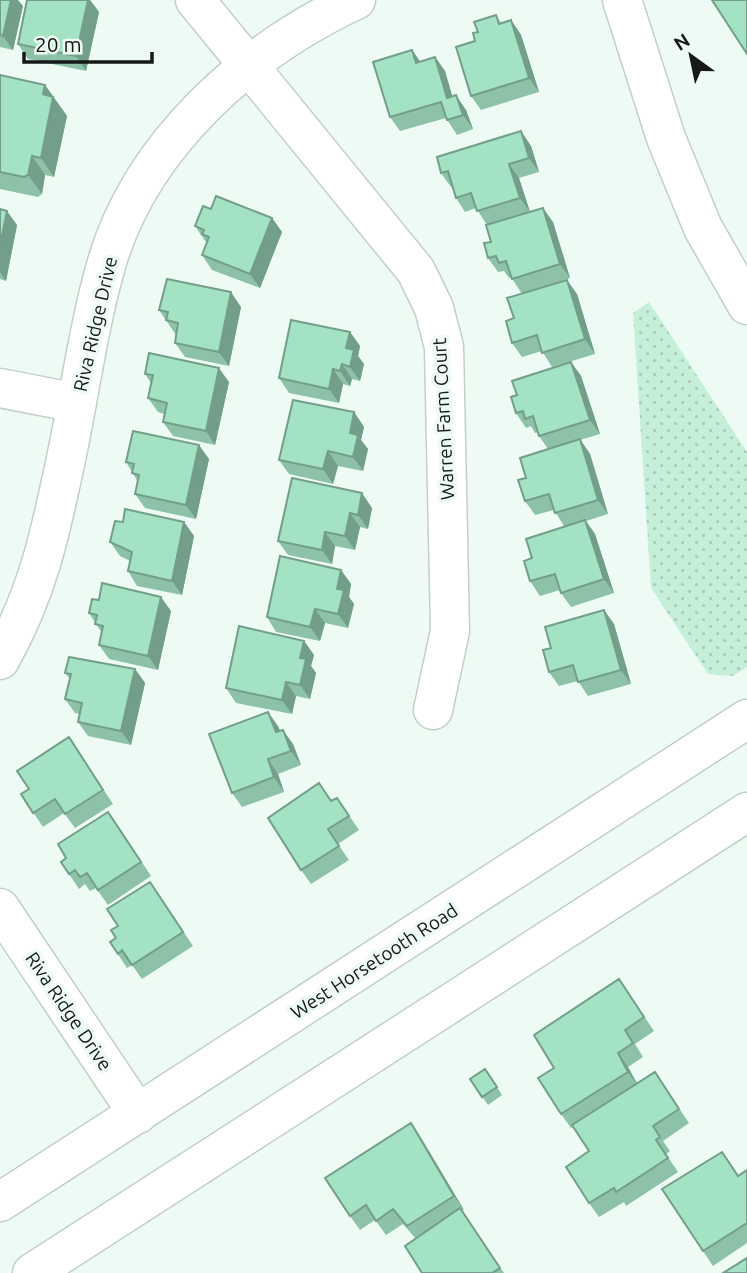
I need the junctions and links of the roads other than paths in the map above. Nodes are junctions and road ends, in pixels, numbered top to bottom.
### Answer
1 (195, 0) edge
2 (356, 0) edge
3 (622, 0) edge
4 (249, 65) junction
5 (747, 305) edge
6 (0, 388) edge
7 (77, 403) junction
8 (0, 660) edge
9 (433, 710) dead end
10 (747, 719) edge
11 (747, 812) edge
12 (0, 908) edge
13 (138, 1114) junction
14 (0, 1202) edge
15 (32, 1273) edge

1 - 4 street, Warren Farm Court
2 - 4 street, Riva Ridge Drive
3 - 5 street
4 - 7 street, Riva Ridge Drive
4 - 9 street, Warren Farm Court
6 - 7 street
7 - 8 street, Riva Ridge Drive
10 - 13 street, West Horsetooth Road
11 - 15 street
12 - 13 street, Riva Ridge Drive
13 - 14 street, West Horsetooth Road

